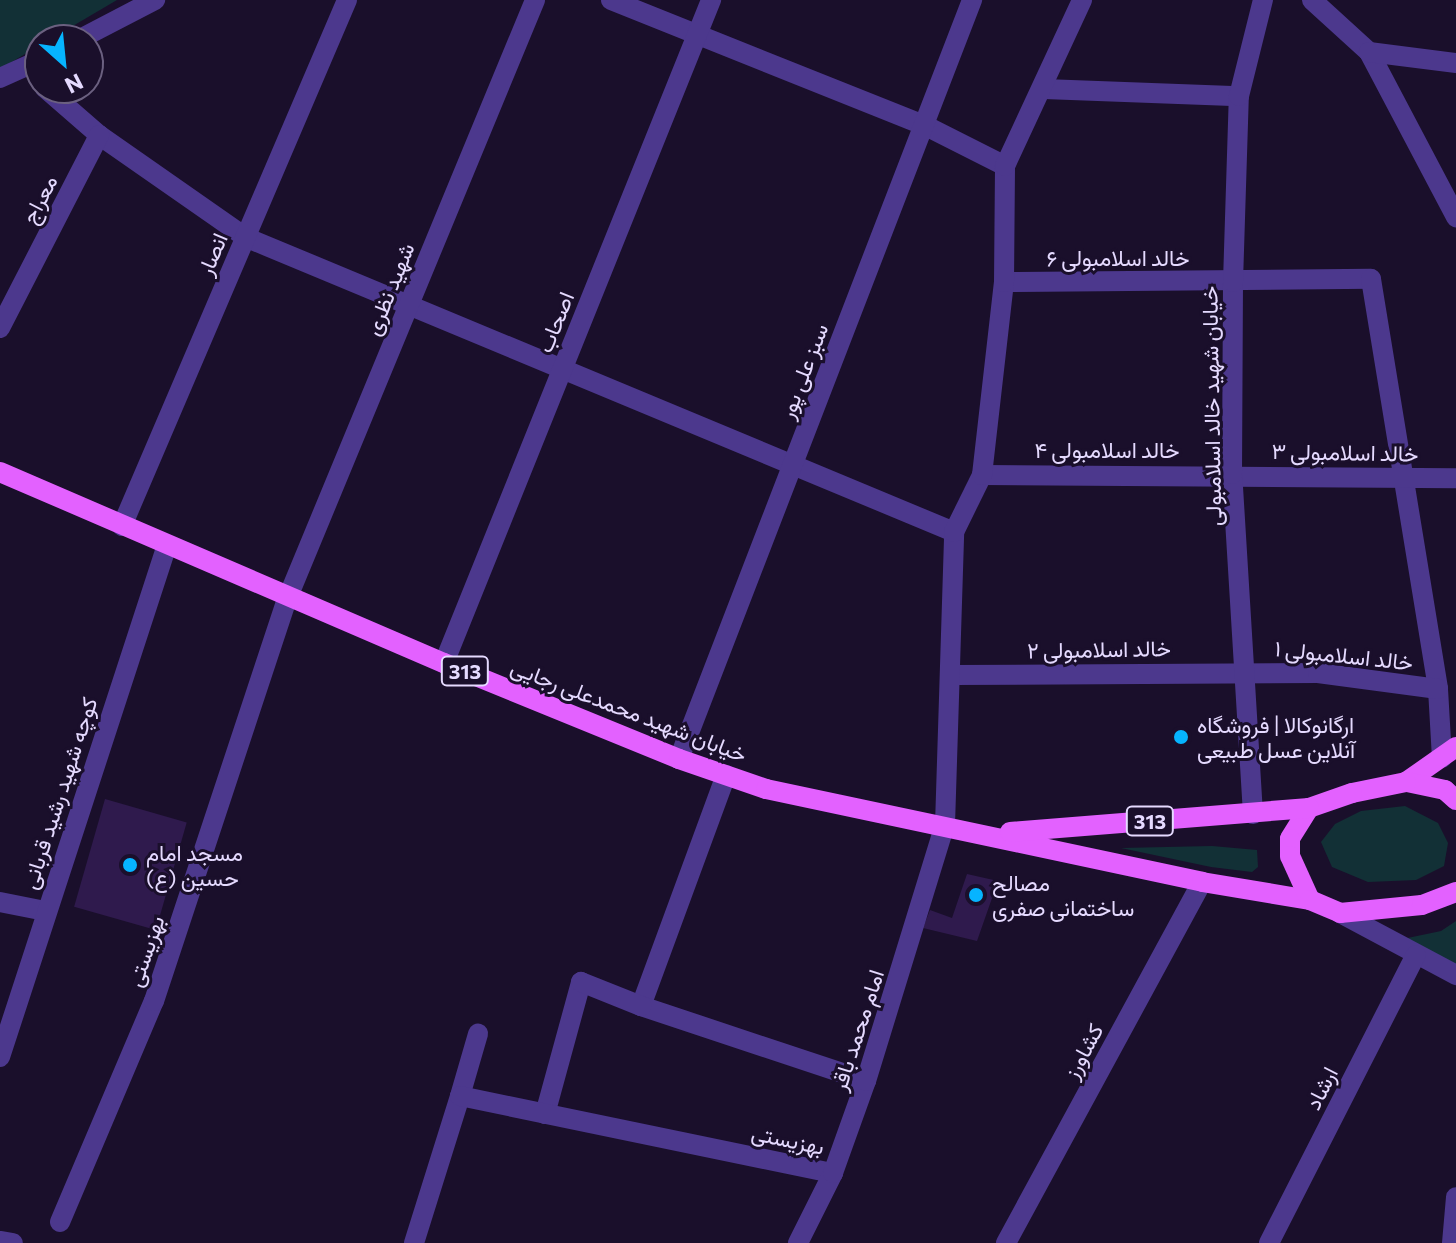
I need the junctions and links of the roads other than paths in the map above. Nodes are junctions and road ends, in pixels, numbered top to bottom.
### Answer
1 (155, 0) edge
2 (347, 0) edge
3 (535, 0) edge
4 (611, 0) edge
5 (711, 0) edge
6 (972, 0) edge
7 (1082, 0) edge
8 (1263, 0) edge
9 (1312, 0) edge
10 (104, 26) edge
11 (699, 32) junction
12 (1369, 52) junction
13 (1456, 63) edge
14 (24, 68) edge
15 (0, 78) edge
16 (1044, 89) junction
17 (1239, 96) junction
18 (63, 104) edge
19 (924, 125) junction
20 (99, 135) junction
21 (1005, 166) junction
22 (1456, 217) edge
23 (245, 237) junction
24 (1004, 282) junction
25 (1233, 282) junction
26 (410, 303) junction
27 (0, 328) edge
28 (563, 368) junction
29 (793, 463) junction
30 (0, 472) edge
31 (1232, 474) junction
32 (982, 475) junction
33 (1401, 477) junction
34 (1456, 478) edge
35 (122, 526) junction
36 (954, 532) junction
37 (167, 545) junction
38 (288, 597) junction
39 (444, 663) junction
40 (1245, 671) junction
41 (953, 675) junction
42 (1438, 689) junction
43 (1449, 752) edge
44 (679, 759) junction
45 (726, 775) junction
46 (1406, 782) junction
47 (1456, 800) edge
48 (1309, 808) junction
49 (1253, 814) junction
50 (945, 825) junction
51 (990, 834) junction
52 (1202, 882) junction
53 (1456, 892) edge
54 (1310, 900) junction
55 (0, 902) edge
56 (45, 911) junction
57 (1340, 913) junction
58 (1416, 955) junction
59 (1456, 975) edge
60 (641, 1006) junction
61 (478, 1034) dead end
62 (0, 1057) edge
63 (866, 1081) junction
64 (460, 1096) junction
65 (545, 1114) junction
66 (833, 1173) junction
67 (1456, 1197) edge
68 (60, 1222) dead end
69 (0, 1241) edge
70 (13, 1243) edge
71 (414, 1243) edge
72 (798, 1243) edge
73 (1006, 1243) edge
74 (1269, 1243) edge
75 (1452, 1243) edge

1 - 10 street
2 - 23 street, انصار
3 - 26 street, شهید نظری
4 - 11 street
5 - 11 street, اصحاب
6 - 19 street, سبز علی پور
7 - 16 street
8 - 17 street, خیابان شهید خالد اسلامبولی
9 - 12 street
11 - 19 street
11 - 28 street, اصحاب
12 - 13 street
12 - 22 street
14 - 15 street
16 - 17 street
16 - 21 street
17 - 25 street, خیابان شهید خالد اسلامبولی
18 - 20 street
19 - 21 street
19 - 29 street, سبز علی پور
20 - 23 street
20 - 27 street, معراج
21 - 24 street
23 - 26 street
23 - 35 street, انصار
24 - 25 street, خالد اسلامبولی ۶
24 - 32 street
25 - 31 street, خیابان شهید خالد اسلامبولی
25 - 33 street, خالد اسلامبولی ۶
26 - 28 street
26 - 38 street, شهید نظری
28 - 29 street
28 - 39 street, اصحاب
29 - 36 street
29 - 44 street, سبز علی پور
30 - 35 main road, خیابان شهید محمدعلی رجایی / 313
31 - 32 street, خالد اسلامبولی ۴
31 - 33 street, خالد اسلامبولی ۳
31 - 40 street, خیابان شهید خالد اسلامبولی
32 - 36 street
33 - 34 street, خالد اسلامبولی ۳
33 - 42 street
35 - 37 main road, خیابان شهید محمدعلی رجایی / 313
36 - 41 street, امام محمد باقر
37 - 38 main road, خیابان شهید محمدعلی رجایی / 313
37 - 56 street, کوچه شهید رشید قربانی
38 - 39 main road, خیابان شهید محمدعلی رجایی / 313
38 - 68 street, بهزیستی
39 - 44 main road, خیابان شهید محمدعلی رجایی / 313
40 - 41 street, خالد اسلامبولی ۲
40 - 42 street, خالد اسلامبولی ۱
40 - 49 street, خیابان شهید خالد اسلامبولی
41 - 50 street, امام محمد باقر
42 - 43 street
43 - 46 main road
44 - 45 main road, خیابان شهید محمدعلی رجایی / 313
45 - 50 main road, خیابان شهید محمدعلی رجایی / 313
45 - 60 street
46 - 47 main road
46 - 48 main road, خیابان شهید محمدعلی رجایی
48 - 49 main road, خیابان شهید محمدعلی رجایی / 313
48 - 54 main road
49 - 51 main road, خیابان شهید محمدعلی رجایی / 313
50 - 51 main road, خیابان شهید محمدعلی رجایی / 313
50 - 63 street, امام محمد باقر
51 - 52 main road, خیابان شهید محمدعلی رجایی / 313
52 - 54 main road, خیابان شهید محمدعلی رجایی / 313
52 - 73 street, کشاورز
53 - 57 main road
54 - 57 main road, خیابان شهید محمدعلی رجایی
55 - 56 street
56 - 62 street, کوچه شهید رشید قربانی
57 - 58 street
58 - 59 street
58 - 74 street, ارشاد
60 - 63 street
60 - 65 street
61 - 64 street
63 - 66 street, امام محمد باقر
64 - 65 street, بهزیستی
64 - 71 street
65 - 66 street, بهزیستی
66 - 72 street, امام محمد باقر
67 - 75 street
69 - 70 street

